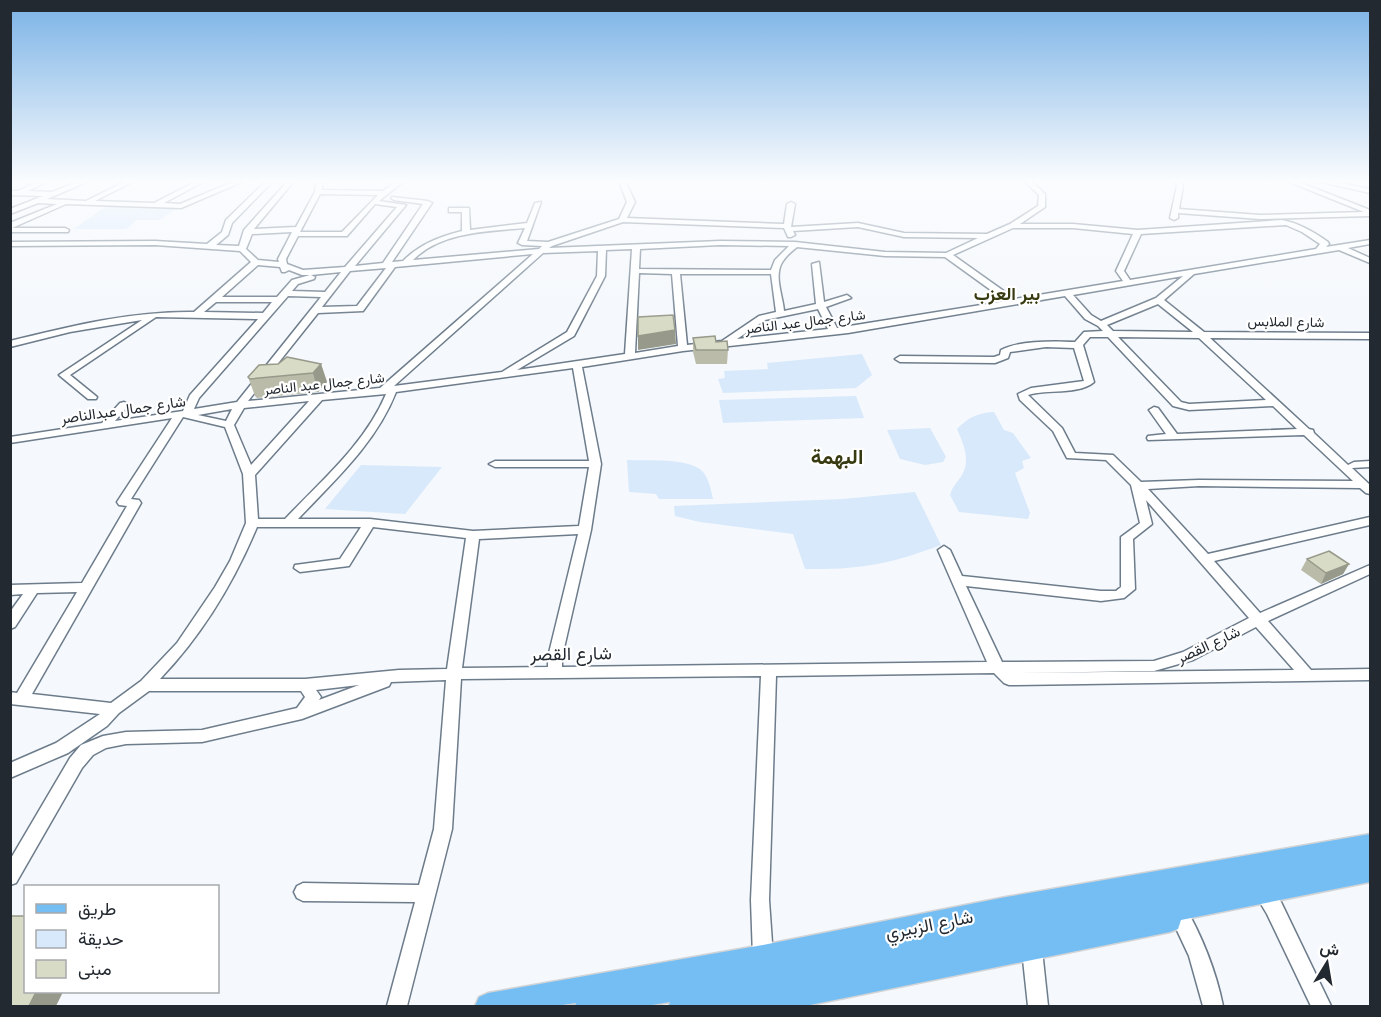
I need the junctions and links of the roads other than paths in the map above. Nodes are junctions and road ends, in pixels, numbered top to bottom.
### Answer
1 (23, 228) edge
2 (227, 228) edge
3 (250, 228) edge
4 (298, 228) edge
5 (349, 228) edge
6 (383, 228) edge
7 (412, 228) edge
8 (466, 228) edge
9 (502, 228) edge
10 (528, 228) edge
11 (596, 228) edge
12 (788, 228) edge
13 (874, 228) edge
14 (1006, 228) edge
15 (1100, 228) edge
16 (1183, 228) edge
17 (1300, 228) edge
18 (1173, 229) joint
19 (65, 230) dead end
20 (247, 232) junction
21 (296, 232) junction
22 (1138, 232) junction
23 (466, 233) junction
24 (988, 236) junction
25 (1371, 242) edge
26 (10, 244) edge
27 (549, 244) junction
28 (795, 244) junction
29 (210, 246) junction
30 (636, 247) junction
31 (1340, 247) junction
32 (242, 249) junction
33 (602, 249) junction
34 (1320, 249) junction
35 (541, 251) junction
36 (947, 255) junction
37 (1371, 261) edge
38 (256, 262) junction
39 (405, 264) junction
40 (816, 264) dead end
41 (283, 265) junction
42 (389, 265) junction
43 (350, 268) junction
44 (636, 271) junction
45 (676, 271) junction
46 (775, 272) junction
47 (1191, 273) junction
48 (295, 282) junction
49 (1128, 283) junction
50 (1068, 294) junction
51 (328, 295) junction
52 (284, 296) junction
53 (847, 298) dead end
54 (216, 299) junction
55 (1159, 300) junction
56 (1015, 303) junction
57 (820, 304) junction
58 (316, 310) junction
59 (197, 314) junction
60 (780, 314) junction
61 (156, 315) junction
62 (266, 316) junction
63 (1101, 324) junction
64 (834, 332) junction
65 (1201, 334) junction
66 (1111, 335) junction
67 (1371, 336) edge
68 (10, 344) edge
69 (724, 344) junction
70 (1078, 345) junction
71 (683, 348) junction
72 (1224, 354) junction
73 (630, 356) junction
74 (900, 360) dead end
75 (577, 365) junction
76 (501, 376) junction
77 (387, 391) junction
78 (92, 397) dead end
79 (318, 398) junction
80 (1275, 403) junction
81 (124, 405) dead end
82 (240, 405) junction
83 (1154, 410) dead end
84 (182, 416) junction
85 (229, 425) junction
86 (104, 427) junction
87 (1309, 432) junction
88 (1174, 437) junction
89 (1152, 438) dead end
90 (10, 440) edge
91 (495, 464) dead end
92 (595, 464) junction
93 (1371, 464) edge
94 (1354, 465) junction
95 (249, 474) junction
96 (1368, 485) edge
97 (1136, 486) junction
98 (1371, 521) edge
99 (252, 522) junction
100 (288, 523) junction
101 (370, 523) junction
102 (585, 530) junction
103 (473, 536) junction
104 (944, 550) dead end
105 (1204, 559) junction
106 (300, 568) dead end
107 (1371, 569) edge
108 (956, 580) junction
109 (87, 587) junction
110 (33, 589) junction
111 (10, 591) edge
112 (1258, 620) junction
113 (10, 624) edge
114 (1188, 657) junction
115 (997, 667) junction
116 (769, 670) junction
117 (555, 673) junction
118 (454, 674) junction
119 (1306, 674) junction
120 (1371, 675) edge
121 (399, 676) junction
122 (1200, 678) junction
123 (146, 685) junction
124 (305, 685) junction
125 (16, 699) edge
126 (114, 709) junction
127 (302, 713) junction
128 (102, 722) junction
129 (126, 738) junction
130 (10, 771) edge
131 (1371, 844) edge
132 (1371, 855) edge
133 (1371, 872) edge
134 (10, 878) edge
135 (303, 891) dead end
136 (427, 894) junction
137 (1264, 894) junction
138 (1176, 909) junction
139 (1032, 950) junction
140 (765, 964) junction
141 (398, 1006) edge
142 (492, 1006) edge
143 (586, 1006) edge
144 (681, 1006) edge
145 (748, 1006) edge
146 (1038, 1006) edge
147 (1213, 1006) edge
148 (1321, 1006) edge

1 - 19 street
2 - 29 street
3 - 20 street
4 - 21 street
5 - 21 street
6 - 43 street
7 - 42 street
8 - 23 street
9 - 23 street
10 - 27 street
11 - 27 street
12 - 28 street
13 - 24 street
14 - 24 street
15 - 22 street
16 - 18 street
17 - 34 street
18 - 22 street
20 - 21 street
20 - 32 street
21 - 41 street
22 - 49 street
23 - 39 street
24 - 36 street
25 - 31 street, شارع جمال عبد الناصر
26 - 29 street
27 - 35 street
28 - 30 street
28 - 36 street
28 - 46 street
29 - 32 street
30 - 33 street
30 - 44 street
31 - 34 street, شارع جمال عبد الناصر
31 - 37 street
32 - 38 street
33 - 35 street
33 - 76 street
34 - 47 street, شارع جمال عبد الناصر
35 - 39 street
35 - 77 street
36 - 56 street
38 - 41 street
38 - 54 street
39 - 42 street
40 - 57 street
41 - 43 street
41 - 48 street
42 - 43 street
42 - 58 street
43 - 48 street
43 - 51 street
44 - 45 street
44 - 73 street
45 - 46 street
45 - 71 street
46 - 60 street
47 - 49 street, شارع جمال عبد الناصر
47 - 55 street
48 - 52 street
49 - 50 street, شارع جمال عبد الناصر
50 - 56 street, شارع جمال عبد الناصر
50 - 63 street
51 - 52 street
51 - 58 street
52 - 54 street
52 - 62 street
53 - 57 street
54 - 59 street
55 - 63 street
55 - 65 street
56 - 64 street, شارع جمال عبد الناصر
57 - 60 street
57 - 64 street
58 - 82 street
59 - 61 street
59 - 62 street
60 - 69 street
61 - 68 street
61 - 78 street
62 - 84 street
63 - 66 street
64 - 69 street, شارع جمال عبد الناصر
65 - 66 street, شارع الملابس
65 - 67 street, شارع الملابس
65 - 72 street
66 - 70 street, شارع الملابس
66 - 80 street
69 - 71 street, شارع جمال عبد الناصر
70 - 74 street
70 - 97 street
71 - 73 street, شارع جمال عبد الناصر
72 - 80 street
72 - 94 street
73 - 75 street, شارع جمال عبد الناصر
75 - 76 street, شارع جمال عبد الناصر
75 - 92 street
76 - 77 street, شارع جمال عبد الناصر
77 - 79 street, شارع جمال عبد الناصر
77 - 100 street
79 - 82 street, شارع جمال عبد الناصر
79 - 95 street
80 - 87 street
81 - 86 street
82 - 84 street, شارع جمال عبدالناصر
82 - 85 street
83 - 88 street
84 - 85 street
84 - 86 street, شارع جمال عبدالناصر
84 - 109 street
85 - 95 street
86 - 90 street, شارع جمال عبدالناصر
87 - 88 street
87 - 96 street
88 - 89 street
91 - 92 street
92 - 102 street
93 - 94 street
94 - 96 street
95 - 99 street
96 - 97 street
97 - 105 street
97 - 108 street
98 - 105 street
99 - 100 street
99 - 123 street
100 - 101 street
101 - 103 street
101 - 106 street
102 - 103 street
102 - 117 street
103 - 118 street
104 - 108 street
105 - 112 street
107 - 112 street, شارع القصر
108 - 115 street
109 - 110 street
109 - 125 street
110 - 111 street
110 - 113 street
112 - 114 street, شارع القصر
112 - 119 street
114 - 115 street, شارع القصر
114 - 122 street
115 - 116 street, شارع القصر
115 - 122 street, شارع القصر
116 - 117 street, شارع القصر
116 - 140 street
117 - 118 street, شارع القصر
118 - 121 street, شارع القصر
118 - 136 street
119 - 120 street, شارع القصر
119 - 122 street, شارع القصر
121 - 124 street, شارع القصر
121 - 127 street
123 - 124 street, شارع القصر
123 - 126 street
124 - 127 street
125 - 126 street
126 - 128 street
127 - 129 street
128 - 129 street
128 - 130 street
129 - 134 street
131 - 140 main road, شارع الزبيري
132 - 140 main road, شارع الزبيري
133 - 137 main road, شارع الزبيري
135 - 136 street
136 - 141 street
137 - 138 main road, شارع الزبيري
137 - 148 street
138 - 139 main road, شارع الزبيري
138 - 144 main road, شارع الزبيري
138 - 147 street
139 - 145 main road, شارع الزبيري
139 - 146 street
140 - 142 main road, شارع الزبيري
140 - 143 main road, شارع الزبيري

